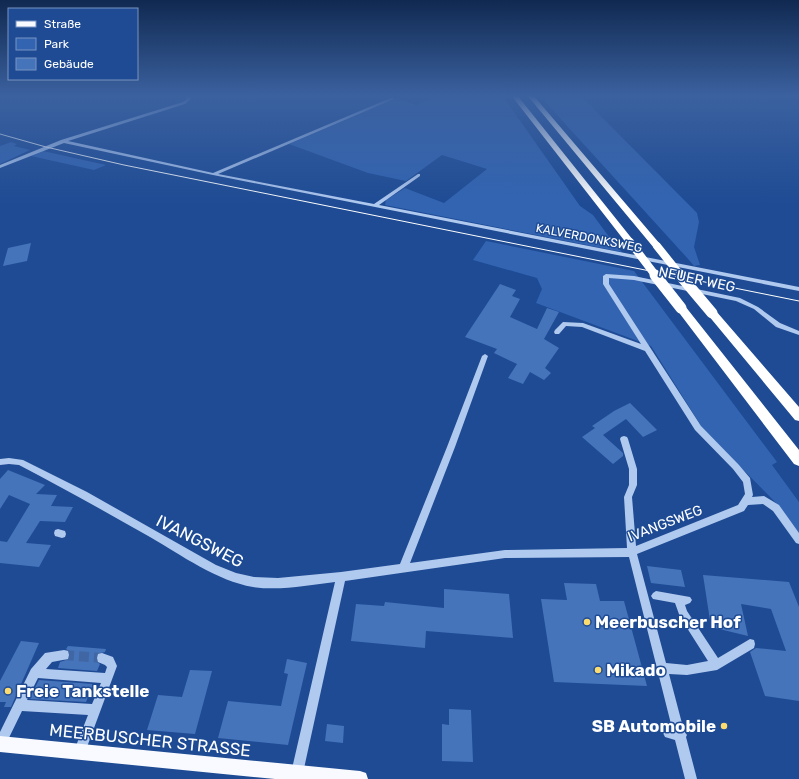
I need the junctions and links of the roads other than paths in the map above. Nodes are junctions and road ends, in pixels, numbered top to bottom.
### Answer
1 (93, 131) edge
2 (314, 131) edge
3 (543, 131) edge
4 (561, 131) edge
5 (62, 141) junction
6 (0, 167) edge
7 (213, 174) junction
8 (418, 175) dead end
9 (375, 206) junction
10 (799, 289) edge
11 (557, 332) dead end
12 (799, 333) edge
13 (648, 349) junction
14 (485, 356) dead end
15 (799, 416) edge
16 (624, 438) dead end
17 (799, 460) edge
18 (0, 462) edge
19 (746, 501) junction
20 (799, 540) edge
21 (632, 552) junction
22 (403, 568) junction
23 (341, 577) junction
24 (656, 596) dead end
25 (750, 644) dead end
26 (64, 655) tunnel mouth
27 (102, 658) dead end
28 (717, 665) junction
29 (663, 668) junction
30 (35, 673) junction
31 (108, 678) junction
32 (20, 705) junction
33 (96, 710) junction
34 (669, 733) dead end
35 (681, 735) junction
36 (0, 744) edge
37 (80, 752) junction
38 (293, 775) edge
39 (360, 779) edge
40 (691, 779) edge

1 - 5 street
2 - 7 street
3 - 17 highway, bridge
4 - 15 highway, bridge
5 - 6 street
5 - 7 street, KALVERDONKSWEG
7 - 9 street, KALVERDONKSWEG
8 - 9 street
9 - 10 street, KALVERDONKSWEG
11 - 13 street
12 - 13 street, NEUER WEG
13 - 19 street
14 - 22 street
16 - 21 street
18 - 23 street, IVANGSWEG
19 - 20 street
19 - 21 street, IVANGSWEG
21 - 22 street, IVANGSWEG
21 - 29 street
22 - 23 street, IVANGSWEG
23 - 38 street
24 - 28 street
25 - 28 street
26 - 30 street
27 - 31 street
28 - 29 street
29 - 35 street
30 - 31 street
30 - 32 street
31 - 33 street
32 - 33 street
32 - 36 street
33 - 37 street
34 - 35 street
35 - 40 street
36 - 37 main road, MEERBUSCHER STRASSE
37 - 38 main road, MEERBUSCHER STRASSE
38 - 39 main road, MEERBUSCHER STRASSE

